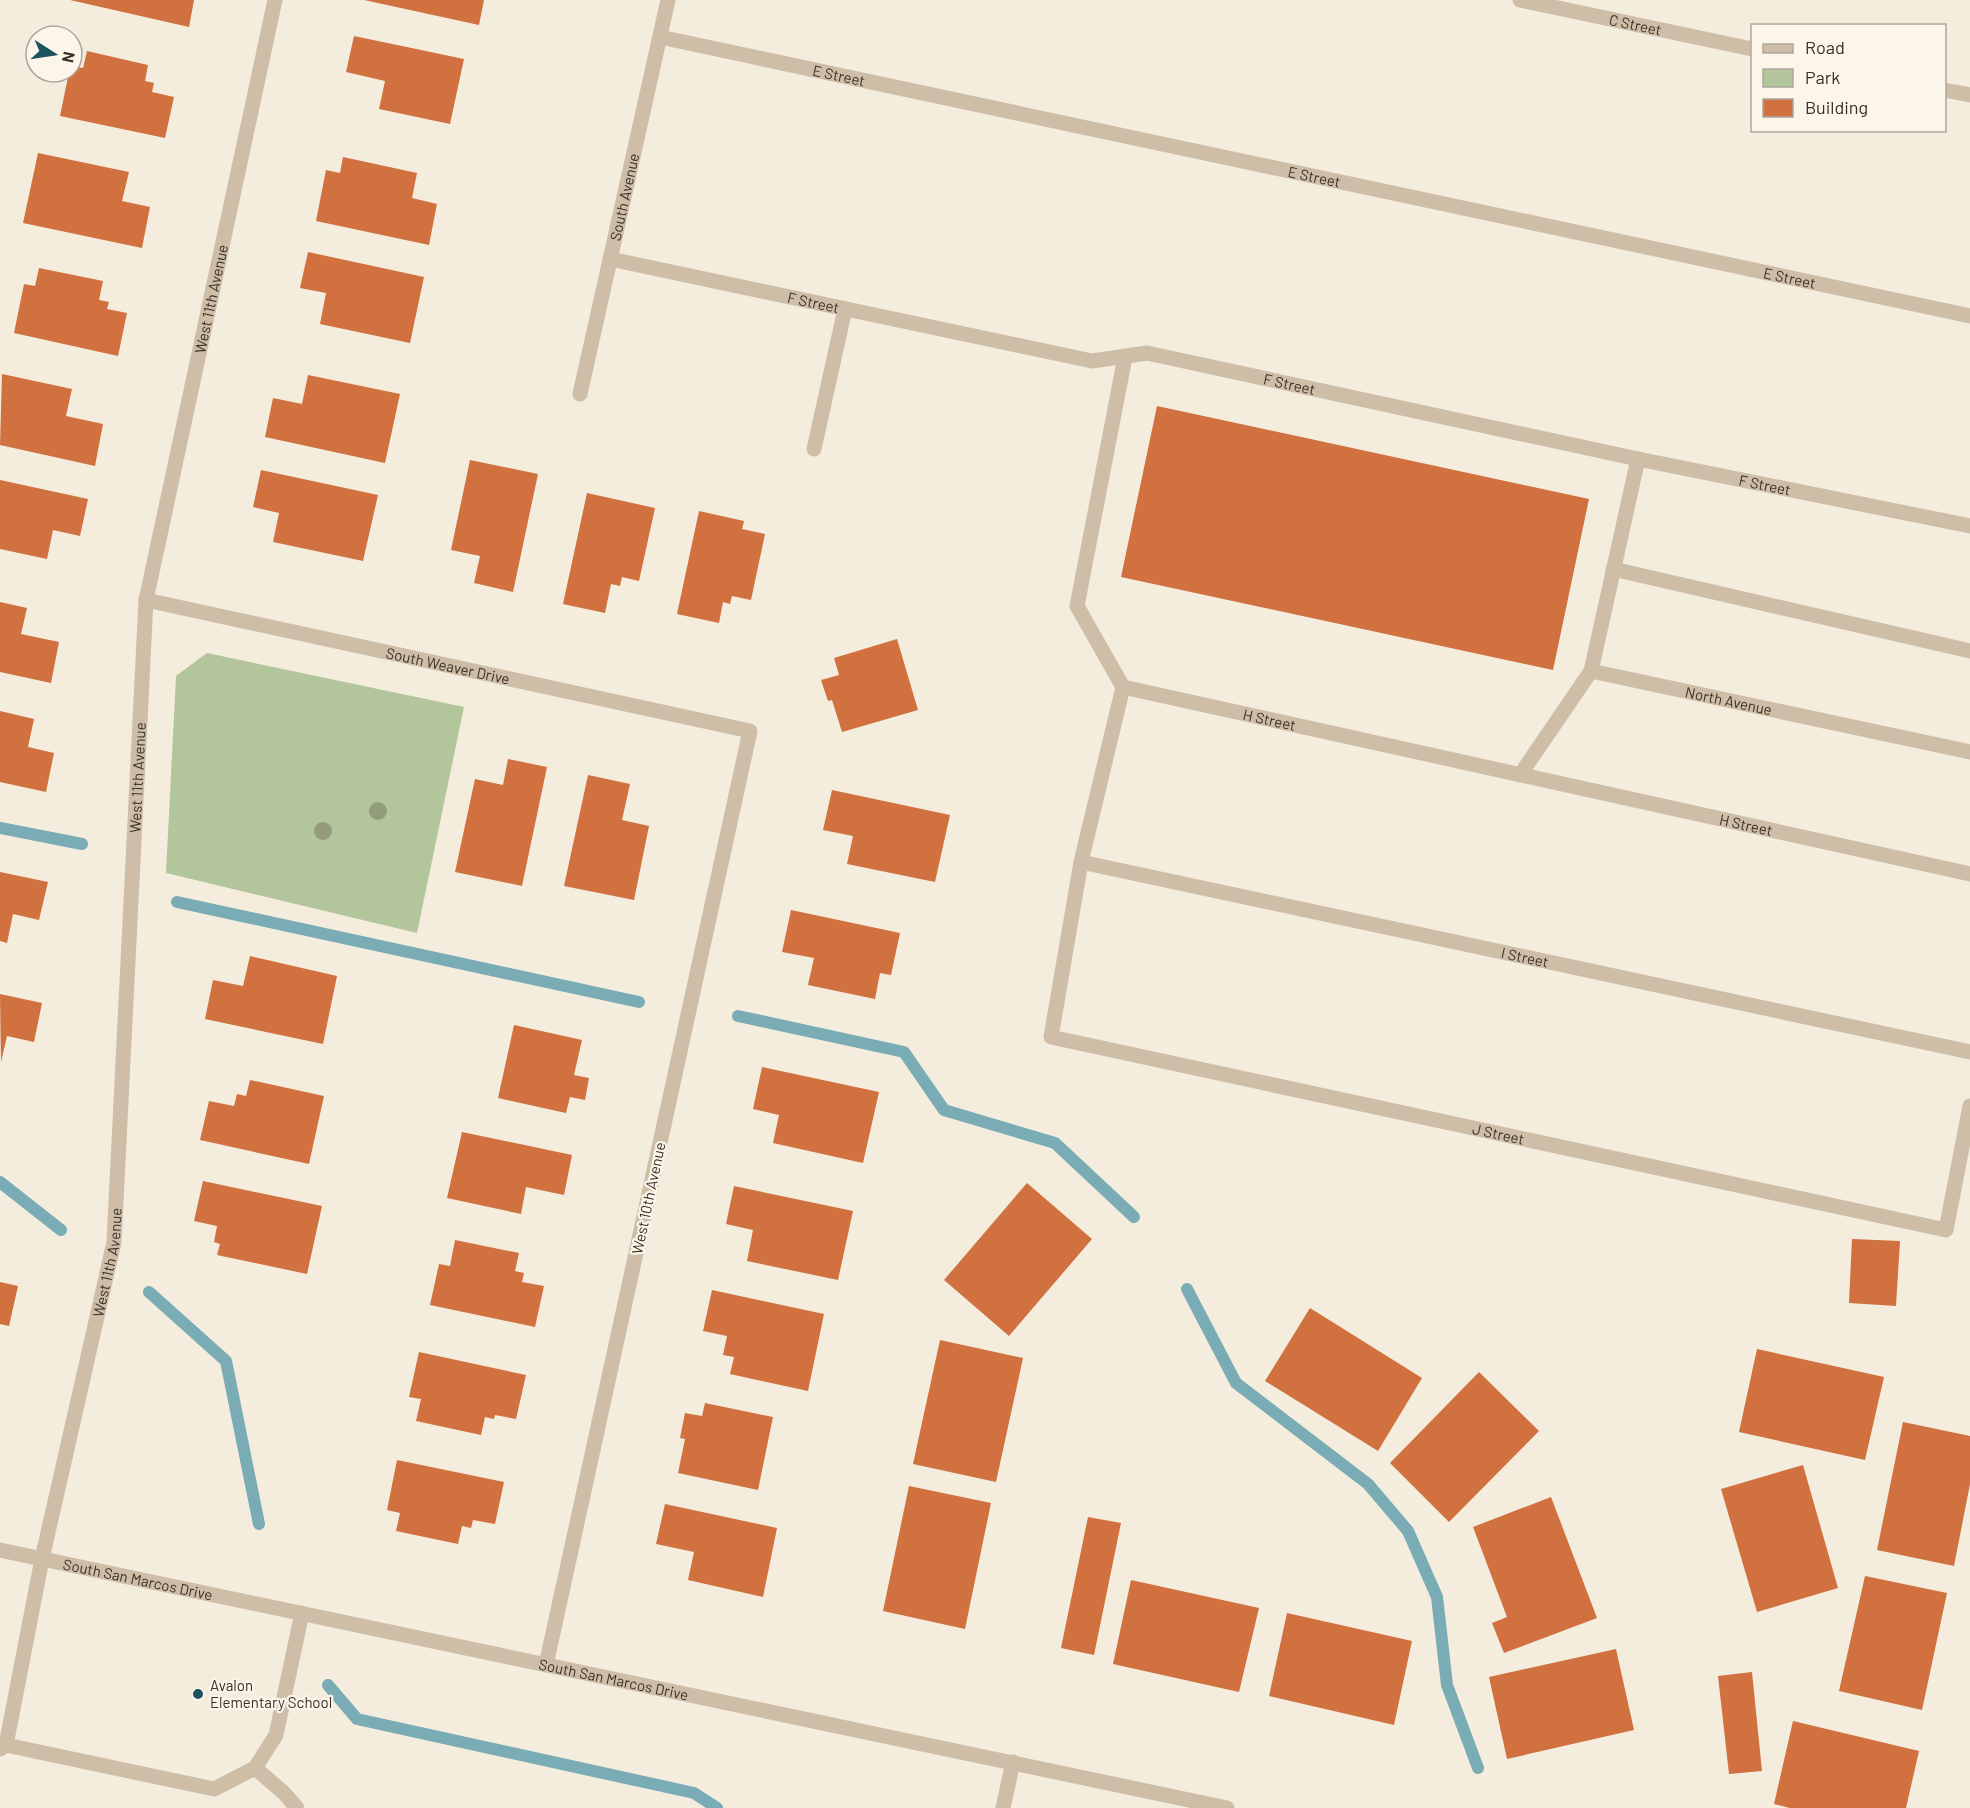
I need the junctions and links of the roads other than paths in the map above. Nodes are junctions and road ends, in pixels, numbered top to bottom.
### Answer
1 (275, 0) edge
2 (668, 0) edge
3 (1520, 0) edge
4 (660, 37) junction
5 (1751, 49) edge
6 (1946, 90) edge
7 (1970, 95) edge
8 (610, 259) junction
9 (845, 309) junction
10 (1970, 316) edge
11 (1125, 357) junction
12 (580, 394) dead end
13 (814, 449) dead end
14 (1638, 459) junction
15 (1970, 526) edge
16 (1613, 569) junction
17 (146, 600) junction
18 (1970, 651) edge
19 (1591, 671) junction
20 (1123, 687) junction
21 (750, 731) joint
22 (1970, 752) edge
23 (1520, 775) junction
24 (1081, 862) junction
25 (1970, 874) edge
26 (1970, 1052) edge
27 (1970, 1106) edge
28 (0, 1550) edge
29 (42, 1559) junction
30 (302, 1613) junction
31 (546, 1665) junction
32 (3, 1747) edge
33 (1013, 1762) junction
34 (255, 1768) junction
35 (297, 1808) edge
36 (1003, 1808) edge
37 (1227, 1808) edge

1 - 17 street, West 11th Avenue
2 - 4 street, South Avenue
3 - 5 street, C Street
4 - 8 street, South Avenue
4 - 10 street, E Street
6 - 7 street
8 - 9 street, F Street
8 - 12 street, South Avenue
9 - 11 street, F Street
9 - 13 street
11 - 14 street, F Street
11 - 20 street
14 - 15 street, F Street
14 - 16 street
16 - 18 street
16 - 19 street
17 - 21 street, South Weaver Drive
17 - 29 street, West 11th Avenue
19 - 22 street, North Avenue
19 - 23 street
20 - 23 street, H Street
20 - 24 street
21 - 31 street, West 10th Avenue
23 - 25 street, H Street
24 - 26 street, I Street
24 - 27 street, J Street
28 - 29 street, South San Marcos Drive
29 - 30 street, South San Marcos Drive
29 - 32 street, West 11th Avenue
30 - 31 street, South San Marcos Drive
30 - 34 street
31 - 33 street, South San Marcos Drive
32 - 34 street
33 - 36 street
33 - 37 street, South San Marcos Drive
34 - 35 street

